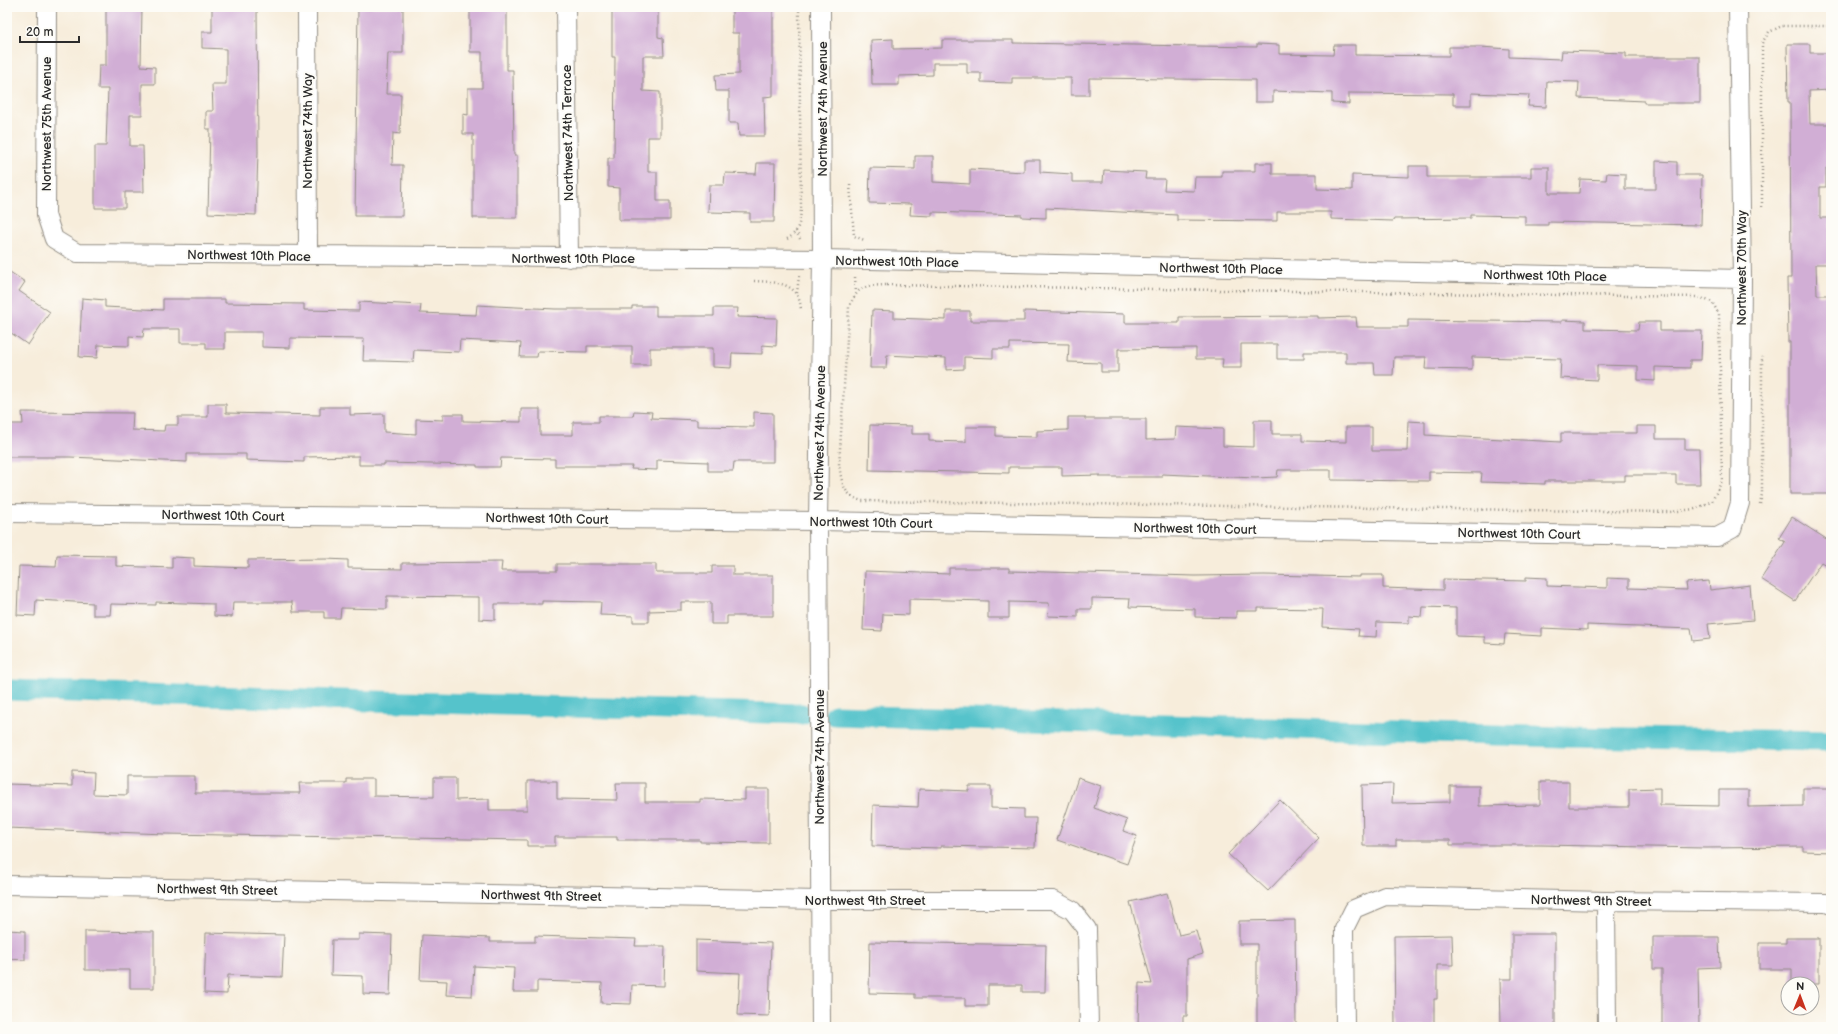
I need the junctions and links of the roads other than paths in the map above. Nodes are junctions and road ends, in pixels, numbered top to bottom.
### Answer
1 (47, 7) edge
2 (307, 7) edge
3 (566, 7) edge
4 (821, 7) edge
5 (1738, 7) edge
6 (54, 240) joint
7 (308, 255) junction
8 (569, 258) junction
9 (822, 259) junction
10 (1742, 279) junction
11 (7, 513) edge
12 (818, 521) junction
13 (1732, 529) joint
14 (7, 885) edge
15 (819, 900) junction
16 (1606, 901) junction
17 (1831, 905) edge
18 (821, 1027) edge
19 (1089, 1027) edge
20 (1345, 1027) edge
21 (1607, 1027) edge

1 - 6 street, Northwest 75th Avenue
2 - 7 street, Northwest 74th Way
3 - 8 street, Northwest 74th Terrace
4 - 9 street, Northwest 74th Avenue
5 - 10 street, Northwest 70th Way
6 - 7 street, Northwest 10th Place
7 - 8 street, Northwest 10th Place
8 - 9 street, Northwest 10th Place
9 - 10 street, Northwest 10th Place
9 - 12 street, Northwest 74th Avenue
10 - 13 street, Northwest 70th Way
11 - 12 street, Northwest 10th Court
12 - 13 street, Northwest 10th Court
12 - 15 street, Northwest 74th Avenue
14 - 15 street, Northwest 9th Street
15 - 18 street, Northwest 74th Avenue
15 - 19 street, Northwest 9th Street
16 - 17 street, Northwest 9th Street
16 - 20 street, Northwest 9th Street
16 - 21 street

